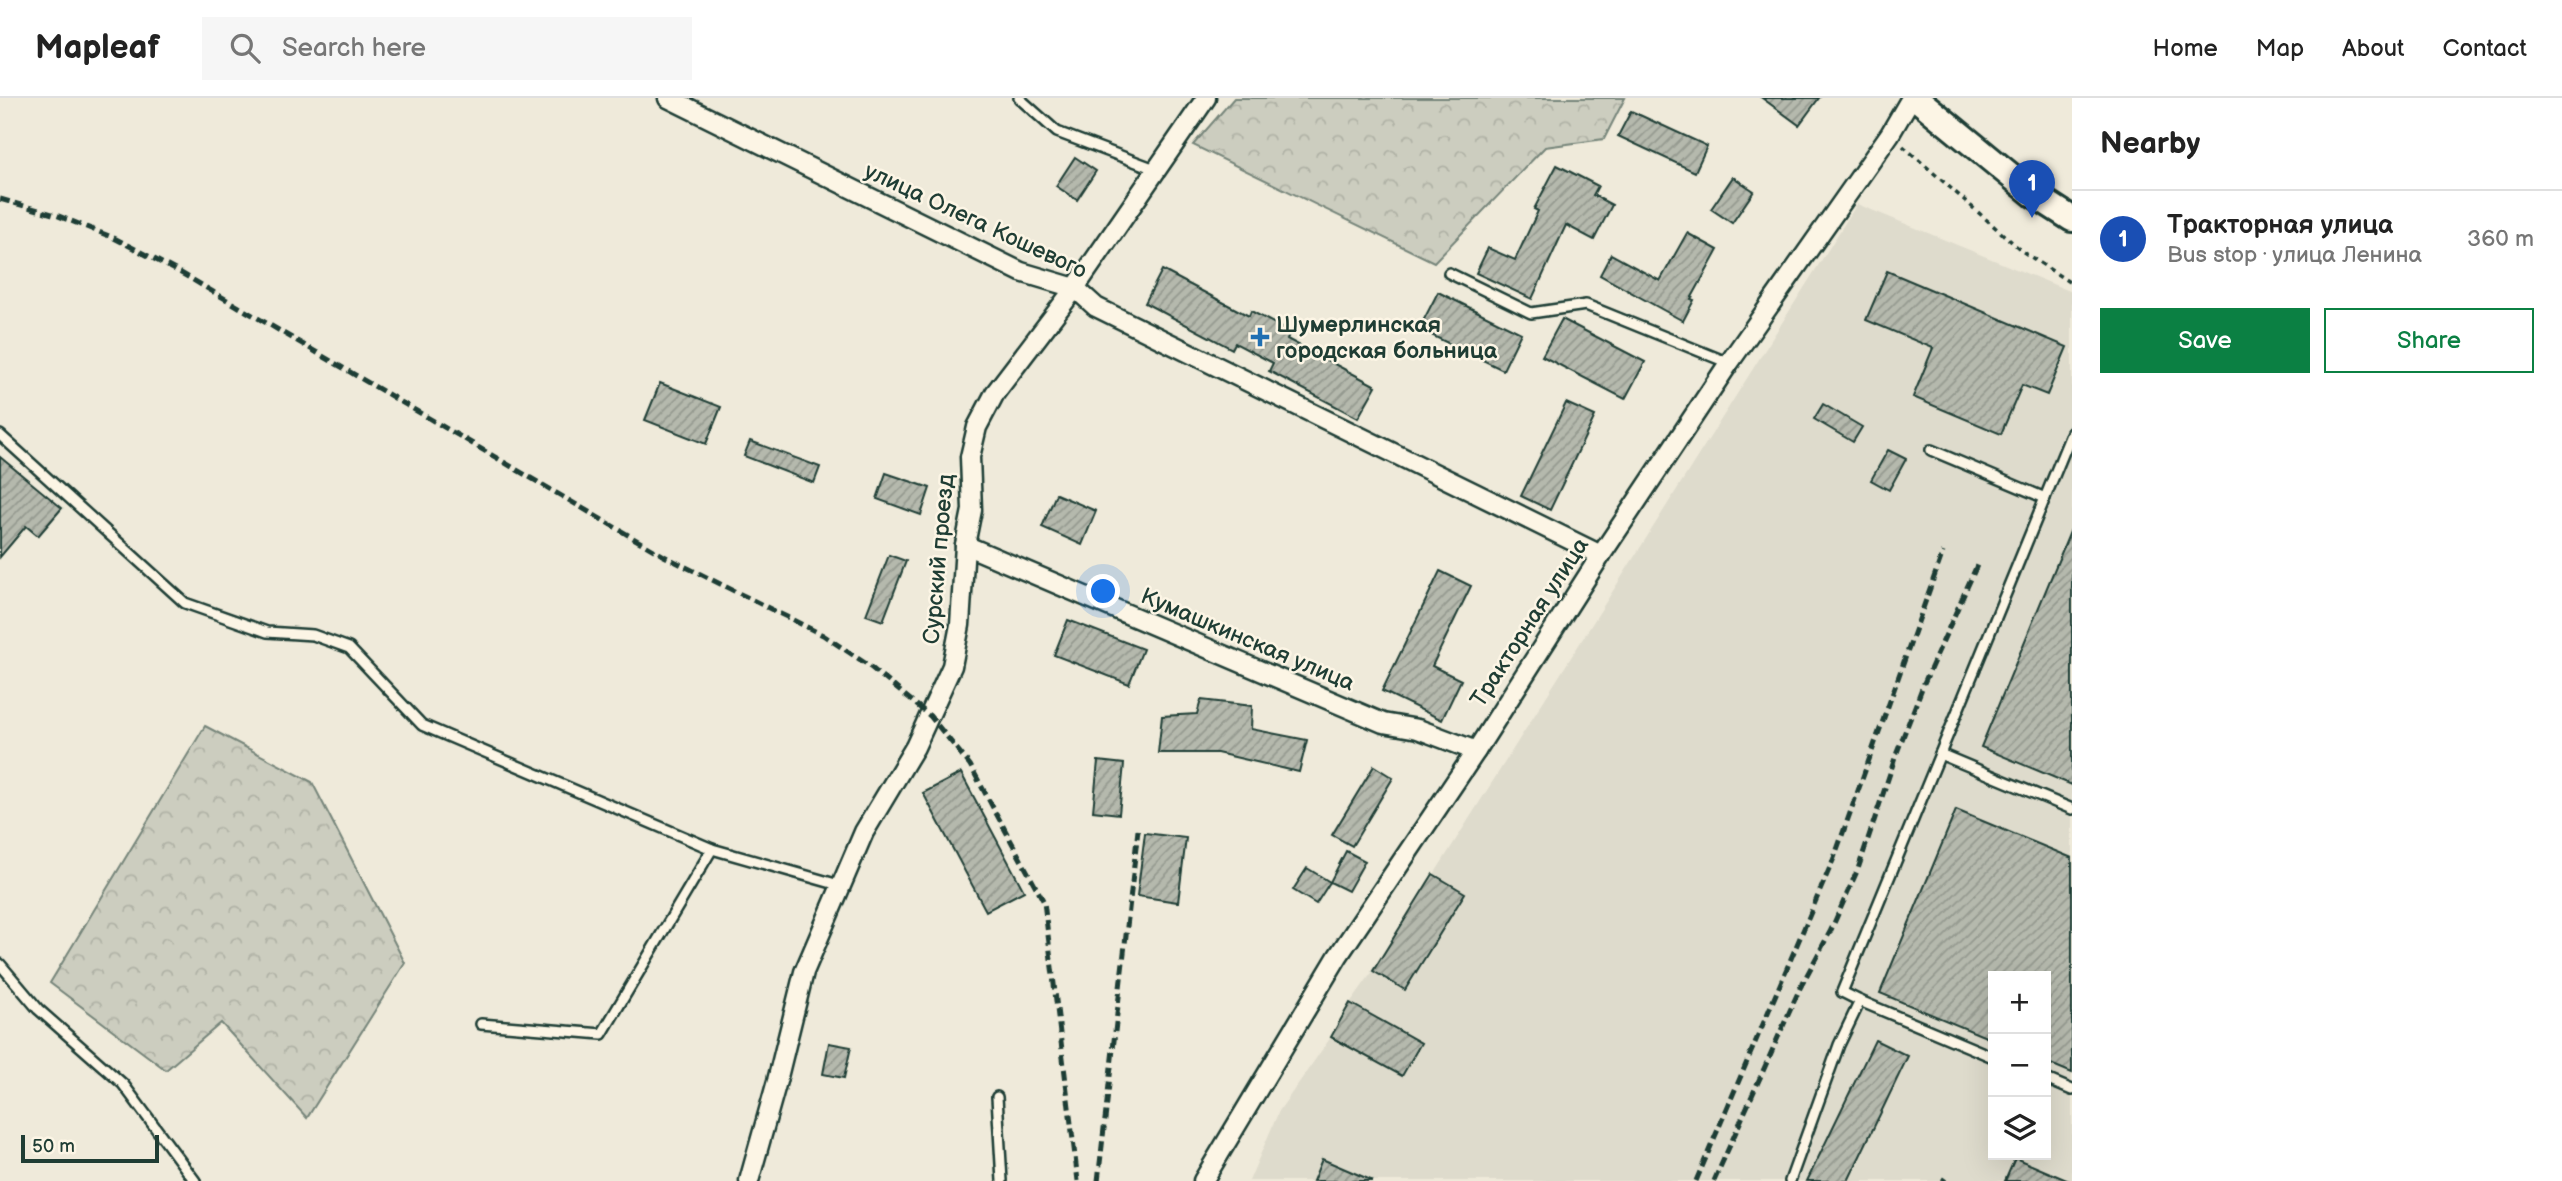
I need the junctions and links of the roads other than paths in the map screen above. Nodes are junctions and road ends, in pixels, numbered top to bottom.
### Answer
1 (668, 98) edge
2 (1019, 98) edge
3 (1206, 98) edge
4 (1914, 98) edge
5 (1155, 169) junction
6 (2072, 219) edge
7 (1449, 273) dead end
8 (1075, 288) junction
9 (1729, 363) junction
10 (2072, 432) edge
11 (0, 435) edge
12 (1931, 450) dead end
13 (2045, 498) junction
14 (965, 545) junction
15 (1601, 555) junction
16 (1476, 751) junction
17 (1940, 754) junction
18 (2072, 809) edge
19 (712, 849) junction
20 (839, 885) junction
21 (0, 964) edge
22 (1860, 1001) junction
23 (481, 1024) dead end
24 (1988, 1055) edge
25 (2051, 1081) edge
26 (2072, 1090) edge
27 (997, 1097) dead end
28 (195, 1181) edge
29 (749, 1181) edge
30 (1002, 1181) edge
31 (1203, 1181) edge
32 (1790, 1181) edge

1 - 8 street, улица Олега Кошевого
2 - 5 lane
3 - 5 street, Сурский проезд
4 - 6 main road
4 - 9 street, Тракторная улица
5 - 8 street, Сурский проезд
7 - 9 lane
8 - 14 street, Сурский проезд
8 - 15 street, улица Олега Кошевого
9 - 15 street, Тракторная улица
10 - 13 lane
11 - 19 lane
12 - 13 lane
13 - 17 lane
14 - 16 street, Кумашкинская улица
14 - 20 street, Сурский проезд
15 - 16 street, Тракторная улица
16 - 31 street, Тракторная улица
17 - 18 lane
17 - 22 lane
19 - 20 lane
19 - 23 lane
20 - 29 street, Сурский проезд
21 - 28 lane
22 - 24 lane
22 - 32 lane
25 - 26 lane
27 - 30 lane

